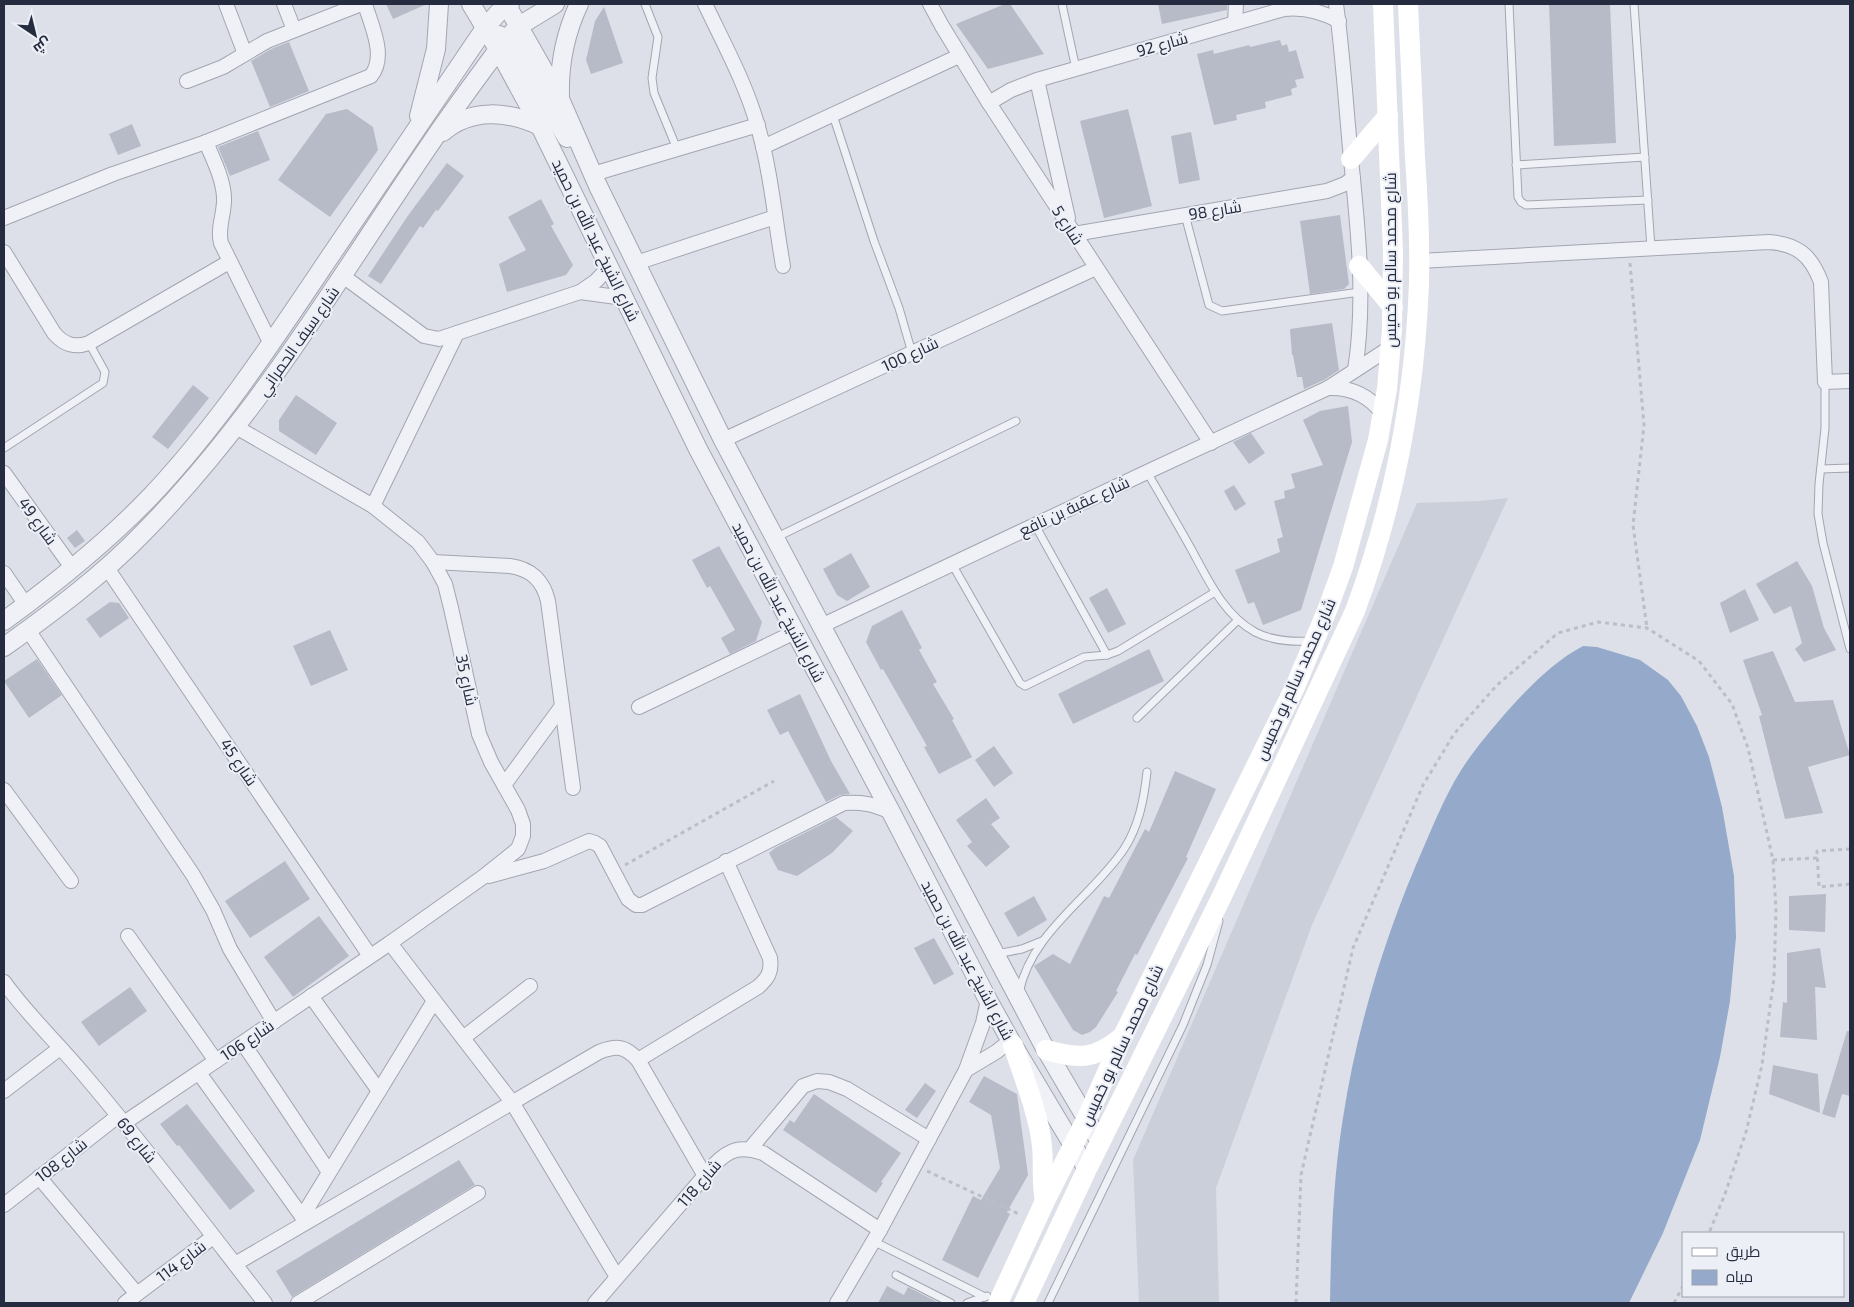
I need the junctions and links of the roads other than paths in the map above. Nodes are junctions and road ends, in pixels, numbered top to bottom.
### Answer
1 (226, 4) edge
2 (284, 4) edge
3 (363, 4) edge
4 (439, 4) edge
5 (471, 4) edge
6 (555, 4) edge
7 (579, 4) edge
8 (645, 4) edge
9 (705, 4) edge
10 (930, 4) edge
11 (1062, 4) edge
12 (1236, 4) edge
13 (1336, 4) edge
14 (1383, 4) edge
15 (1408, 4) edge
16 (1509, 4) edge
17 (1634, 4) edge
18 (503, 6) edge
19 (1339, 21) junction
20 (1235, 23) junction
21 (519, 26) junction
22 (485, 28) junction
23 (294, 30) junction
24 (501, 44) junction
25 (245, 54) junction
26 (960, 56) junction
27 (1076, 68) junction
28 (1037, 80) junction
29 (187, 82) dead end
30 (560, 99) junction
31 (989, 103) junction
32 (832, 115) junction
33 (1388, 116) junction
34 (758, 125) junction
35 (540, 126) junction
36 (414, 130) junction
37 (433, 140) junction
38 (206, 142) junction
39 (763, 147) junction
40 (677, 149) junction
41 (1645, 157) junction
42 (1516, 165) junction
43 (1352, 169) junction
44 (596, 180) junction
45 (1648, 200) junction
46 (1185, 215) junction
47 (775, 217) junction
48 (4, 218) edge
49 (1072, 230) junction
50 (1651, 248) junction
51 (4, 252) edge
52 (1419, 261) junction
53 (229, 262) junction
54 (636, 263) junction
55 (783, 266) dead end
56 (1359, 266) junction
57 (609, 267) junction
58 (1096, 268) junction
59 (343, 276) junction
60 (580, 292) junction
61 (1360, 292) junction
62 (624, 298) junction
63 (1393, 307) junction
64 (457, 333) junction
65 (89, 343) junction
66 (271, 344) junction
67 (1391, 348) junction
68 (912, 353) junction
69 (1355, 370) junction
70 (1850, 381) edge
71 (1825, 382) junction
72 (1328, 388) junction
73 (1383, 414) junction
74 (1016, 421) dead end
75 (236, 427) junction
76 (723, 440) junction
77 (1211, 443) junction
78 (4, 448) edge
79 (1850, 468) edge
80 (1820, 469) junction
81 (1147, 472) junction
82 (4, 475) edge
83 (373, 506) junction
84 (1035, 525) junction
85 (775, 538) junction
86 (434, 562) junction
87 (952, 564) junction
88 (107, 568) junction
89 (73, 569) junction
90 (4, 573) edge
91 (1215, 592) junction
92 (26, 604) junction
93 (1238, 620) junction
94 (4, 621) edge
95 (821, 626) junction
96 (28, 630) junction
97 (795, 632) junction
98 (1314, 641) junction
99 (4, 647) edge
100 (1850, 649) edge
101 (1107, 655) junction
102 (562, 706) junction
103 (639, 707) dead end
104 (1137, 718) dead end
105 (1146, 772) dead end
106 (504, 785) junction
107 (573, 788) dead end
108 (4, 790) edge
109 (891, 812) junction
110 (726, 861) junction
111 (483, 877) junction
112 (71, 881) dead end
113 (1222, 896) junction
114 (128, 936) dead end
115 (1042, 941) junction
116 (390, 943) junction
117 (996, 955) junction
118 (370, 956) junction
119 (4, 982) edge
120 (530, 986) dead end
121 (311, 996) junction
122 (1018, 997) junction
123 (988, 1000) junction
124 (434, 1001) junction
125 (274, 1022) junction
126 (1123, 1036) junction
127 (463, 1038) junction
128 (243, 1043) junction
129 (1012, 1043) junction
130 (60, 1048) junction
131 (1046, 1050) junction
132 (638, 1060) junction
133 (216, 1061) junction
134 (966, 1070) junction
135 (199, 1073) junction
136 (4, 1091) edge
137 (379, 1091) junction
138 (512, 1102) junction
139 (1087, 1118) junction
140 (121, 1119) junction
141 (929, 1139) junction
142 (1100, 1142) junction
143 (1073, 1148) junction
144 (750, 1149) junction
145 (1087, 1169) junction
146 (329, 1172) junction
147 (705, 1176) junction
148 (39, 1177) junction
149 (478, 1193) dead end
150 (1045, 1201) junction
151 (4, 1205) edge
152 (304, 1220) junction
153 (876, 1236) junction
154 (213, 1237) junction
155 (235, 1264) junction
156 (896, 1275) dead end
157 (617, 1276) junction
158 (137, 1294) junction
159 (996, 1296) edge
160 (125, 1303) edge
161 (265, 1303) edge
162 (298, 1303) edge
163 (594, 1303) edge
164 (837, 1303) edge
165 (951, 1303) edge
166 (967, 1303) edge
167 (1024, 1303) edge
168 (1048, 1303) edge

1 - 25 street
2 - 23 street
3 - 23 street
3 - 38 street
4 - 36 street
5 - 22 street
6 - 21 street, شارع سيف الحمراني
7 - 30 street
8 - 40 lane
9 - 34 street
10 - 26 street, شارع 5
11 - 27 lane
12 - 20 street
13 - 19 street
14 - 33 main road, شارع محمد سالم بو خميس
15 - 52 main road, شارع محمد سالم بو خميس
16 - 42 lane
17 - 41 lane
18 - 21 street, شارع الشيخ عبد الله بن حميد
18 - 22 street, شارع سيف الحمراني
19 - 20 street, شارع 92
19 - 43 street
20 - 27 street, شارع 92
21 - 24 street, شارع سيف الحمراني
21 - 30 street, شارع الشيخ عبد الله بن حميد
22 - 24 street
22 - 36 street, شارع سيف الحمراني
23 - 25 street
24 - 35 street, شارع الشيخ عبد الله بن حميد
24 - 37 street, شارع سيف الحمراني
24 - 44 street
25 - 29 street
26 - 31 street, شارع 5
26 - 32 street
27 - 28 street, شارع 92
28 - 31 street, شارع 92
28 - 49 street
30 - 44 street, شارع الشيخ عبد الله بن حميد
31 - 49 street, شارع 5
32 - 39 street
32 - 68 lane
33 - 43 main road
33 - 63 main road, شارع محمد سالم بو خميس
34 - 39 street
34 - 40 street
35 - 37 street
35 - 57 street, شارع الشيخ عبد الله بن حميد
36 - 66 street, شارع سيف الحمراني
37 - 59 street, شارع سيف الحمراني
38 - 48 street
38 - 53 street
39 - 47 street
40 - 44 street
41 - 42 lane
41 - 45 lane
42 - 45 lane
43 - 46 street, شارع 98
43 - 56 street
44 - 54 street, شارع الشيخ عبد الله بن حميد
45 - 50 lane
46 - 49 street, شارع 98
46 - 61 lane
47 - 54 street
47 - 55 street
49 - 58 street, شارع 5
50 - 52 street
50 - 71 street
51 - 65 street
52 - 113 main road, شارع محمد سالم بو خميس
53 - 65 street
53 - 66 street
54 - 76 street, شارع الشيخ عبد الله بن حميد
56 - 61 street
56 - 63 main road
57 - 60 street
57 - 62 street, شارع الشيخ عبد الله بن حميد
58 - 68 street, شارع 100
58 - 77 street, شارع 5
59 - 64 street
59 - 75 street, شارع سيف الحمراني
60 - 62 street
60 - 64 street
61 - 69 street
62 - 97 street, شارع الشيخ عبد الله بن حميد
63 - 67 main road, شارع محمد سالم بو خميس
64 - 83 street
65 - 78 lane
66 - 89 street, شارع سيف الحمراني
67 - 69 street, شارع عقبة بن نافع
67 - 73 main road, شارع محمد سالم بو خميس
68 - 76 street, شارع 100
69 - 72 street, شارع عقبة بن نافع
70 - 71 street
71 - 80 lane
72 - 73 street
72 - 77 street, شارع عقبة بن نافع
73 - 98 main road, شارع محمد سالم بو خميس
74 - 85 lane
75 - 83 street, شارع 35
75 - 88 street, شارع سيف الحمراني
76 - 85 street, شارع الشيخ عبد الله بن حميد
77 - 81 street, شارع عقبة بن نافع
79 - 80 lane
80 - 100 lane
81 - 84 street, شارع عقبة بن نافع
81 - 91 lane
82 - 89 street, شارع 49
83 - 86 street, شارع 35
84 - 87 street, شارع عقبة بن نافع
84 - 101 lane
85 - 95 street, شارع الشيخ عبد الله بن حميد
86 - 102 street
86 - 106 street, شارع 35
87 - 95 street, شارع عقبة بن نافع
87 - 101 lane
88 - 96 street, شارع سيف الحمراني
88 - 118 street, شارع 45
89 - 92 street, شارع سيف الحمراني
90 - 92 street
91 - 93 lane
91 - 101 lane
92 - 94 street, شارع سيف الحمراني
93 - 98 lane
93 - 104 lane
95 - 117 street, شارع الشيخ عبد الله بن حميد
96 - 99 street, شارع سيف الحمراني
96 - 125 street
97 - 103 street
97 - 109 street, شارع الشيخ عبد الله بن حميد
98 - 126 main road, شارع محمد سالم بو خميس
102 - 106 street
102 - 107 street
105 - 115 lane
106 - 111 street, شارع 35
108 - 112 street
109 - 110 street
109 - 123 street, شارع الشيخ عبد الله بن حميد
110 - 111 street
110 - 132 street
111 - 116 street, شارع 35
113 - 142 main road, شارع محمد سالم بو خميس
113 - 168 lane
114 - 133 street
115 - 117 lane
115 - 122 lane
116 - 118 street, شارع 35
116 - 124 street
117 - 122 street, شارع الشيخ عبد الله بن حميد
118 - 121 street, شارع 106
119 - 130 street, شارع 69
120 - 127 street
121 - 125 street, شارع 106
121 - 137 street
122 - 131 street, شارع الشيخ عبد الله بن حميد
123 - 129 street, شارع الشيخ عبد الله بن حميد
123 - 134 street
124 - 127 street
124 - 137 street
125 - 128 street, شارع 106
126 - 131 main road
126 - 139 main road, شارع محمد سالم بو خميس
127 - 138 street
128 - 133 street, شارع 106
128 - 146 street
129 - 134 street
129 - 143 street, شارع الشيخ عبد الله بن حميد
129 - 150 main road
130 - 136 street
130 - 140 street, شارع 69
131 - 139 street, شارع الشيخ عبد الله بن حميد
132 - 138 street
132 - 147 street
133 - 135 street, شارع 106
134 - 141 street
135 - 140 street, شارع 106
135 - 152 street
137 - 146 street
138 - 152 street
138 - 157 street
139 - 142 street, شارع الشيخ عبد الله بن حميد
139 - 143 main road, شارع محمد سالم بو خميس
140 - 148 street, شارع 108
140 - 154 street, شارع 69
141 - 144 street
141 - 153 street
142 - 145 main road, شارع محمد سالم بو خميس
143 - 145 street, شارع الشيخ عبد الله بن حميد
143 - 150 main road, شارع محمد سالم بو خميس
144 - 147 street, شارع 118
144 - 153 street
145 - 167 main road, شارع محمد سالم بو خميس
146 - 152 street
147 - 157 street, شارع 118
148 - 151 street, شارع 108
148 - 158 street
149 - 162 street
150 - 159 main road, شارع محمد سالم بو خميس
152 - 155 street
153 - 159 lane
153 - 164 street
154 - 155 street, شارع 69
154 - 158 street, شارع 114
155 - 161 street, شارع 69
156 - 165 lane
157 - 163 street, شارع 118
158 - 160 street, شارع 114
159 - 166 lane

